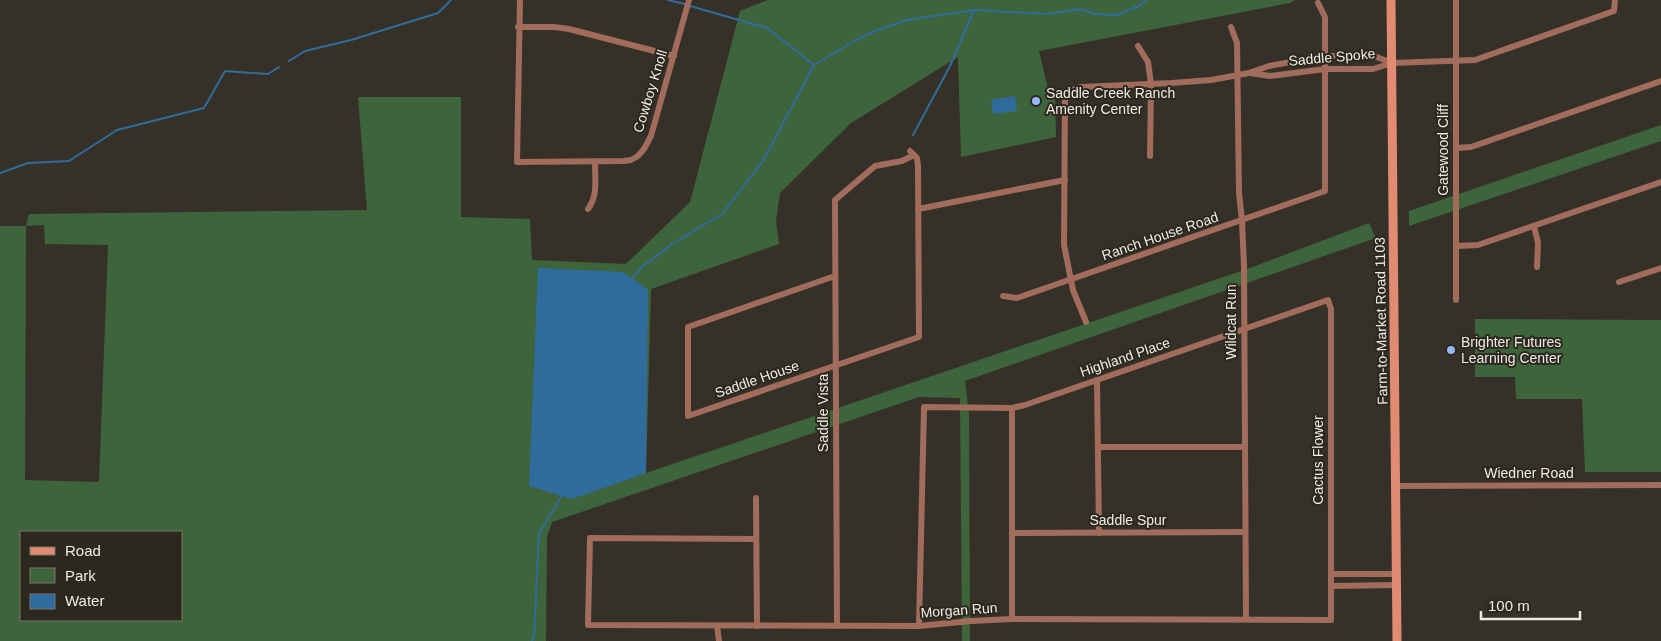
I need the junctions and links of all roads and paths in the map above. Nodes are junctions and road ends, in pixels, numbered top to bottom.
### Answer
1 (520, 0) edge
2 (689, 0) edge
3 (1391, 0) edge
4 (1456, 0) edge
5 (1615, 0) edge
6 (1318, 3) dead end
7 (518, 27) junction
8 (1230, 27) dead end
9 (1138, 46) dead end
10 (674, 56) junction
11 (1325, 56) junction
12 (1455, 61) junction
13 (1392, 63) junction
14 (1325, 69) junction
15 (1249, 73) junction
16 (1238, 75) junction
17 (1661, 81) edge
18 (1150, 84) junction
19 (1456, 148) junction
20 (1150, 156) dead end
21 (595, 163) junction
22 (1065, 180) junction
23 (1661, 182) edge
24 (588, 209) dead end
25 (918, 209) junction
26 (1242, 220) junction
27 (1534, 226) junction
28 (1456, 246) junction
29 (1537, 267) dead end
30 (1661, 268) edge
31 (835, 276) junction
32 (1071, 280) junction
33 (1619, 282) dead end
34 (1003, 296) dead end
35 (1328, 300) joint
36 (1456, 300) dead end
37 (1086, 322) dead end
38 (1243, 328) junction
39 (836, 365) junction
40 (1097, 380) junction
41 (1012, 408) junction
42 (1098, 447) junction
43 (1244, 447) junction
44 (1661, 485) edge
45 (1396, 486) junction
46 (756, 498) dead end
47 (1245, 532) junction
48 (1012, 533) junction
49 (1099, 533) junction
50 (756, 540) junction
51 (1331, 574) junction
52 (1396, 574) junction
53 (1396, 585) junction
54 (1331, 586) junction
55 (1246, 619) junction
56 (1012, 620) junction
57 (1331, 620) joint
58 (717, 626) junction
59 (757, 626) junction
60 (837, 626) junction
61 (919, 626) junction
62 (719, 641) edge
63 (1397, 641) edge

1 - 7 street
2 - 10 street, Cowboy Knoll
3 - 13 main road, Farm-to-Market Road 1103
4 - 12 street, Gatewood Cliff
5 - 12 street
6 - 11 street
7 - 10 street
7 - 21 street, Cowboy Knoll
8 - 16 street, Wildcat Run
9 - 18 street
10 - 21 street, Cowboy Knoll
11 - 13 street, Saddle Spoke
11 - 14 street
11 - 15 street, Saddle Spoke
12 - 13 street
12 - 19 street, Gatewood Cliff
13 - 14 street, Saddle Spoke
13 - 45 main road, Farm-to-Market Road 1103
14 - 15 street, Saddle Spoke
14 - 26 street, Ranch House Road
15 - 16 street, Saddle Spoke
16 - 18 street, Saddle Spoke
16 - 26 street, Wildcat Run
17 - 19 street
18 - 20 street
18 - 22 street, Saddle Spoke
19 - 28 street, Gatewood Cliff
21 - 24 street
22 - 25 street
22 - 32 street
23 - 27 street
25 - 31 street, Saddle Vista
25 - 39 street, Saddle House
26 - 32 street, Ranch House Road
26 - 38 street, Wildcat Run
27 - 28 street
27 - 29 street
28 - 36 street, Gatewood Cliff
30 - 33 street
31 - 39 street, Saddle Vista
31 - 39 street, Saddle House
32 - 34 street, Ranch House Road
32 - 37 street
35 - 38 street, Highland Place
35 - 51 street, Cactus Flower
38 - 40 street, Highland Place
38 - 43 street, Wildcat Run
39 - 60 street, Saddle Vista
40 - 41 street, Highland Place
40 - 42 street
41 - 48 street
41 - 61 street, Highland Place
42 - 43 street
42 - 49 street
43 - 47 street, Wildcat Run
44 - 45 street, Wiedner Road
45 - 52 main road, Farm-to-Market Road 1103
46 - 50 street
47 - 49 street, Saddle Spur
47 - 55 street, Wildcat Run
48 - 49 street, Saddle Spur
48 - 56 street
50 - 58 street, Morgan Run
50 - 59 street
51 - 52 street
51 - 54 street, Cactus Flower
52 - 53 main road, Farm-to-Market Road 1103
53 - 54 street
53 - 63 main road, Farm-to-Market Road 1103
54 - 57 street, Cactus Flower
55 - 56 street, Morgan Run
55 - 57 street, Morgan Run
56 - 61 street, Morgan Run
58 - 59 street, Morgan Run
58 - 62 street
59 - 60 street, Morgan Run
60 - 61 street, Morgan Run

